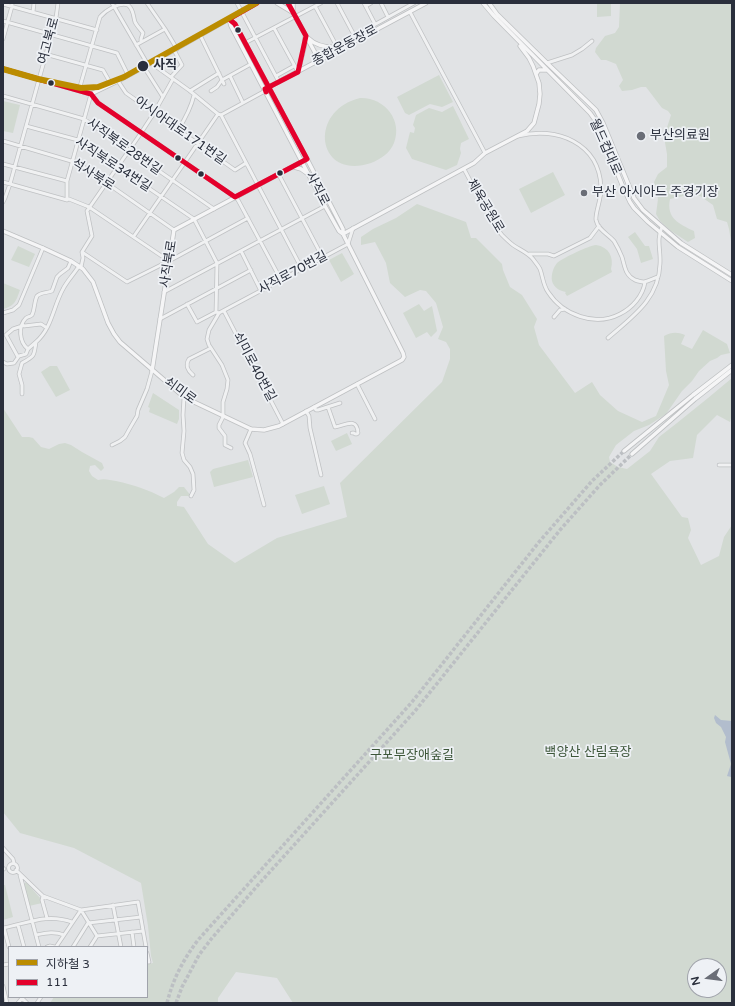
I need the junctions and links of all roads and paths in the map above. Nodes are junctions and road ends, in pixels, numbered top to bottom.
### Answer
1 (34, 3) edge
2 (58, 3) edge
3 (112, 3) edge
4 (147, 3) edge
5 (237, 3) edge
6 (262, 3) edge
7 (277, 3) edge
8 (288, 3) edge
9 (293, 3) edge
10 (321, 3) edge
11 (337, 3) edge
12 (371, 3) edge
13 (381, 3) edge
14 (414, 3) edge
15 (426, 3) edge
16 (483, 3) edge
17 (489, 3) edge
18 (3, 4) edge
19 (12, 4) edge
20 (128, 4) edge
21 (255, 4) edge
22 (365, 5) edge
23 (315, 6) junction
24 (114, 7) junction
25 (33, 12) junction
26 (242, 12) junction
27 (410, 12) junction
28 (294, 15) junction
29 (388, 17) junction
30 (56, 18) junction
31 (229, 19) junction
32 (3, 21) edge
33 (8, 22) junction
34 (375, 24) junction
35 (274, 28) junction
36 (165, 29) junction
37 (97, 30) junction
38 (283, 33) dead end
39 (51, 34) junction
40 (200, 35) junction
41 (278, 35) junction
42 (354, 35) junction
43 (306, 36) junction
44 (255, 38) junction
45 (3, 39) edge
46 (516, 39) junction
47 (592, 41) dead end
48 (141, 42) junction
49 (245, 43) junction
50 (136, 45) junction
51 (336, 45) junction
52 (92, 46) junction
53 (344, 47) junction
54 (332, 48) junction
55 (176, 49) junction
56 (45, 54) junction
57 (319, 60) junction
58 (547, 63) junction
59 (251, 64) junction
60 (87, 65) junction
61 (148, 65) junction
62 (294, 66) junction
63 (3, 69) edge
64 (546, 70) junction
65 (298, 72) junction
66 (219, 73) junction
67 (536, 74) junction
68 (128, 75) junction
69 (230, 76) junction
70 (276, 76) junction
71 (172, 78) junction
72 (38, 79) junction
73 (222, 80) junction
74 (118, 81) junction
75 (279, 82) junction
76 (111, 84) junction
77 (224, 84) dead end
78 (266, 89) junction
79 (79, 90) junction
80 (211, 90) dead end
81 (190, 91) junction
82 (90, 94) junction
83 (194, 95) junction
84 (3, 96) edge
85 (163, 97) junction
86 (243, 103) junction
87 (32, 104) junction
88 (154, 113) junction
89 (219, 114) junction
90 (84, 119) junction
91 (26, 126) junction
92 (178, 130) junction
93 (141, 133) junction
94 (516, 137) junction
95 (78, 140) junction
96 (3, 141) edge
97 (198, 144) junction
98 (20, 146) junction
99 (129, 150) junction
100 (485, 153) junction
101 (307, 159) junction
102 (72, 160) junction
103 (302, 162) junction
104 (185, 163) junction
105 (3, 164) edge
106 (246, 164) junction
107 (15, 167) junction
108 (118, 167) junction
109 (293, 167) junction
110 (464, 169) junction
111 (279, 174) junction
112 (310, 177) junction
113 (173, 180) junction
114 (67, 181) junction
115 (3, 182) edge
116 (107, 183) junction
117 (10, 184) junction
118 (258, 186) junction
119 (228, 192) junction
120 (161, 197) junction
121 (235, 197) junction
122 (66, 200) junction
123 (3, 202) edge
124 (227, 202) junction
125 (325, 206) junction
126 (89, 207) junction
127 (214, 209) junction
128 (150, 213) junction
129 (248, 218) junction
130 (194, 219) junction
131 (302, 219) junction
132 (599, 226) junction
133 (662, 227) junction
134 (353, 228) junction
135 (174, 230) junction
136 (281, 230) junction
137 (3, 231) edge
138 (660, 232) junction
139 (343, 234) junction
140 (134, 236) junction
141 (261, 240) junction
142 (206, 241) junction
143 (348, 244) junction
144 (43, 248) junction
145 (241, 251) junction
146 (82, 252) junction
147 (529, 254) junction
148 (323, 258) junction
149 (71, 261) junction
150 (169, 261) junction
151 (217, 263) junction
152 (80, 267) junction
153 (302, 269) junction
154 (251, 270) junction
155 (732, 275) edge
156 (658, 277) junction
157 (281, 280) junction
158 (732, 281) edge
159 (645, 282) junction
160 (216, 289) junction
161 (261, 291) junction
162 (164, 292) junction
163 (187, 304) junction
164 (565, 309) junction
165 (224, 311) junction
166 (3, 313) edge
167 (218, 313) junction
168 (554, 317) dead end
169 (160, 319) junction
170 (22, 326) junction
171 (47, 328) junction
172 (608, 338) dead end
173 (36, 342) junction
174 (211, 348) junction
175 (28, 349) junction
176 (18, 357) junction
177 (402, 360) joint
178 (3, 362) edge
179 (732, 365) edge
180 (152, 370) junction
181 (732, 370) edge
182 (193, 375) dead end
183 (357, 384) junction
184 (22, 394) dead end
185 (184, 396) junction
186 (340, 403) dead end
187 (314, 407) junction
188 (328, 407) junction
189 (306, 411) junction
190 (223, 416) junction
191 (375, 419) dead end
192 (284, 424) junction
193 (251, 429) junction
194 (352, 434) dead end
195 (112, 445) dead end
196 (231, 448) dead end
197 (624, 451) tunnel mouth
198 (632, 454) tunnel mouth
199 (719, 465) dead end
200 (732, 465) edge
201 (321, 475) dead end
202 (191, 496) dead end
203 (264, 506) dead end
204 (3, 848) edge
205 (14, 863) junction
206 (5, 869) edge
207 (16, 870) junction
208 (20, 874) junction
209 (42, 896) junction
210 (113, 906) junction
211 (81, 910) junction
212 (141, 917) junction
213 (47, 918) junction
214 (116, 920) junction
215 (32, 921) junction
216 (72, 922) junction
217 (88, 923) junction
218 (18, 925) junction
219 (4, 928) edge
220 (143, 931) junction
221 (132, 932) junction
222 (118, 934) junction
223 (36, 935) junction
224 (64, 935) junction
225 (97, 936) junction
226 (9, 946) edge
227 (24, 946) edge
228 (39, 946) edge
229 (57, 946) edge
230 (74, 946) edge
231 (91, 946) edge
232 (121, 946) edge
233 (134, 946) edge
234 (146, 946) edge
235 (3, 986) edge
236 (22, 998) edge
237 (7, 1003) edge
238 (18, 1003) edge
239 (28, 1003) edge

1 - 25 street
2 - 30 street, 여고북로
3 - 24 street
4 - 36 street
5 - 26 street
6 - 21 main road
7 - 28 main road
8 - 28 main road
9 - 28 main road
10 - 23 street
11 - 42 street
12 - 22 street
13 - 29 street
14 - 29 street, 종합운동장로
15 - 27 main road, 종합운동장로
16 - 46 main road, 월드컵대로
17 - 58 main road, 월드컵대로
18 - 19 street
19 - 25 street
19 - 33 street
20 - 24 street
20 - 48 street
21 - 26 main road
22 - 34 street
23 - 28 street
23 - 51 street
24 - 37 street
24 - 50 street
25 - 30 street
26 - 31 main road
26 - 44 street
27 - 53 main road, 종합운동장로
27 - 100 street
28 - 35 street
28 - 43 main road
29 - 34 street, 종합운동장로
30 - 37 street
30 - 39 street, 여고북로
31 - 40 main road
31 - 49 main road, 사직로
31 - 59 main road, 사직로
32 - 33 street
33 - 39 street
33 - 45 street
34 - 42 street, 종합운동장로
35 - 41 street
35 - 44 street
36 - 48 street
36 - 55 street
37 - 52 street
38 - 41 street
39 - 52 street
39 - 56 street, 여고북로
40 - 55 main road
40 - 66 street
41 - 62 street
42 - 51 street, 종합운동장로
43 - 54 main road
43 - 57 main road
43 - 65 main road
44 - 49 street
44 - 70 street
46 - 64 main road, 월드컵대로
46 - 67 main road, 체육공원로
47 - 58 street
48 - 50 street
49 - 78 main road, 사직로
50 - 61 street
51 - 54 street, 종합운동장로
52 - 60 street
52 - 68 street
53 - 54 main road
53 - 57 main road, 종합운동장로
55 - 61 main road
55 - 71 street
56 - 60 street
56 - 72 street, 여고북로
57 - 65 main road, 종합운동장로
58 - 133 main road, 월드컵대로
59 - 69 street
59 - 78 main road, 사직로
60 - 76 street
60 - 79 street
61 - 68 main road
61 - 71 street
61 - 85 street
62 - 65 street
62 - 70 street
63 - 72 main road
64 - 67 main road
64 - 138 main road, 월드컵대로
65 - 75 main road, 종합운동장로
66 - 73 street
66 - 81 street
67 - 94 main road, 체육공원로
68 - 74 main road
69 - 73 street
69 - 86 street
70 - 75 street
71 - 81 street
71 - 85 street
72 - 79 main road
72 - 87 street, 여고북로
73 - 77 street
73 - 80 street
74 - 76 main road
74 - 88 street, 아시아대로171번길
75 - 78 main road, 종합운동장로
76 - 82 main road
78 - 86 street
78 - 101 main road, 사직로
78 - 103 main road, 사직로
79 - 82 main road
81 - 83 street
82 - 90 street
82 - 93 main road
83 - 89 street
83 - 92 street
84 - 87 street, 사직북로28번길
85 - 88 street
86 - 89 street
87 - 90 street, 사직북로28번길
87 - 91 street, 여고북로
88 - 92 street, 아시아대로171번길
88 - 93 street
89 - 97 street
89 - 106 street
90 - 95 street
90 - 99 street, 사직북로28번길
91 - 95 street, 사직북로34번길
91 - 98 street, 여고북로
92 - 97 street, 아시아대로171번길
93 - 99 street
93 - 104 main road
94 - 100 main road, 체육공원로
94 - 132 street
95 - 102 street
95 - 108 street, 사직북로34번길
96 - 98 street, 석사북로
97 - 104 street
97 - 106 street, 아시아대로171번길
98 - 102 street, 석사북로
98 - 107 street, 여고북로
99 - 108 street
99 - 113 street, 사직북로28번길
100 - 110 main road, 체육공원로
101 - 103 main road, 사직북로
101 - 139 main road, 사직로
102 - 114 street
102 - 116 street, 석사북로
103 - 109 main road, 사직북로
103 - 112 main road, 사직로
104 - 113 street
104 - 119 main road
105 - 107 street
106 - 118 street
107 - 114 street
107 - 117 street, 여고북로
108 - 116 street
108 - 120 street, 사직북로34번길
109 - 111 main road, 사직북로
109 - 112 main road
110 - 134 main road, 체육공원로
110 - 147 street, 체육공원로
111 - 118 main road, 사직북로
111 - 131 street
112 - 125 main road, 사직로
113 - 120 street
113 - 127 street, 사직북로28번길
114 - 122 street
115 - 117 street
116 - 126 street
116 - 128 street, 석사북로
117 - 122 street
117 - 123 street, 여고북로
118 - 121 main road, 사직북로
118 - 136 street
119 - 121 main road
119 - 124 main road
120 - 128 street
120 - 130 street, 사직북로34번길
121 - 124 main road, 사직북로
121 - 129 street
122 - 126 street
124 - 127 main road, 사직북로
125 - 131 street
125 - 139 main road, 사직로
126 - 140 street
126 - 146 street
127 - 130 main road, 사직북로
128 - 135 street, 석사북로
128 - 140 street
129 - 141 street
129 - 142 street
130 - 135 main road, 사직북로
130 - 142 street
131 - 136 street
131 - 148 street
132 - 147 street
132 - 159 street
133 - 138 street
133 - 155 main road, 월드컵대로
134 - 139 main road, 체육공원로
134 - 143 street
135 - 150 main road, 사직북로
136 - 141 street
136 - 153 street
137 - 144 main road, 쇠미로
138 - 156 street
138 - 158 main road, 월드컵대로
139 - 143 main road, 사직로
140 - 150 street
141 - 145 street
141 - 157 street
142 - 150 street
142 - 151 street
143 - 148 street, 사직로70번길
143 - 177 main road, 사직로
144 - 149 main road, 쇠미로
144 - 166 street
145 - 151 street
145 - 154 street
146 - 150 street
146 - 152 street
147 - 164 street, 체육공원로
148 - 153 street, 사직로70번길
149 - 152 main road, 쇠미로
149 - 170 street
150 - 162 main road, 사직북로
151 - 160 street
151 - 162 street
152 - 171 street
152 - 180 main road, 쇠미로
153 - 157 street, 사직로70번길
154 - 160 street
154 - 161 street
156 - 159 street
156 - 172 street
157 - 161 street, 사직로70번길
159 - 164 street, 체육공원로
160 - 163 street
160 - 167 street
161 - 165 street, 사직로70번길
162 - 169 main road, 사직북로
163 - 167 street, 사직로70번길
163 - 169 street
164 - 168 street
165 - 167 street, 사직로70번길
165 - 192 street, 쇠미로40번길
167 - 174 street
169 - 180 main road, 사직북로
170 - 171 street
170 - 175 street
170 - 176 street
171 - 173 street
173 - 175 street
173 - 184 street
174 - 182 street
174 - 190 street
175 - 176 street
176 - 178 street
177 - 183 main road, 쇠미로
179 - 197 main road
180 - 185 main road, 쇠미로
180 - 195 street
181 - 198 main road
183 - 187 main road, 쇠미로
183 - 191 street
185 - 190 main road, 쇠미로
185 - 202 street
186 - 188 street
187 - 188 street
187 - 189 main road, 쇠미로
188 - 194 street
189 - 192 main road, 쇠미로
189 - 201 street
190 - 193 main road, 쇠미로
190 - 196 street
192 - 193 main road, 쇠미로
193 - 203 street
199 - 200 street
204 - 205 street
205 - 206 street
205 - 207 street
206 - 207 street
207 - 208 street
208 - 209 street
208 - 215 street
209 - 211 street
209 - 213 street
210 - 211 street
210 - 212 street
210 - 214 street
211 - 216 street
211 - 217 street
212 - 214 street
212 - 220 street
213 - 215 street
213 - 216 street
214 - 217 street
214 - 222 street
215 - 218 street
215 - 223 street
216 - 224 street
217 - 225 street
217 - 230 street
218 - 219 street
218 - 227 street
219 - 226 street
220 - 221 street
220 - 234 street
221 - 222 street
221 - 233 street
222 - 225 street
222 - 232 street
223 - 224 street
223 - 228 street
224 - 229 street
225 - 231 street
235 - 237 street
236 - 238 street
236 - 239 street

